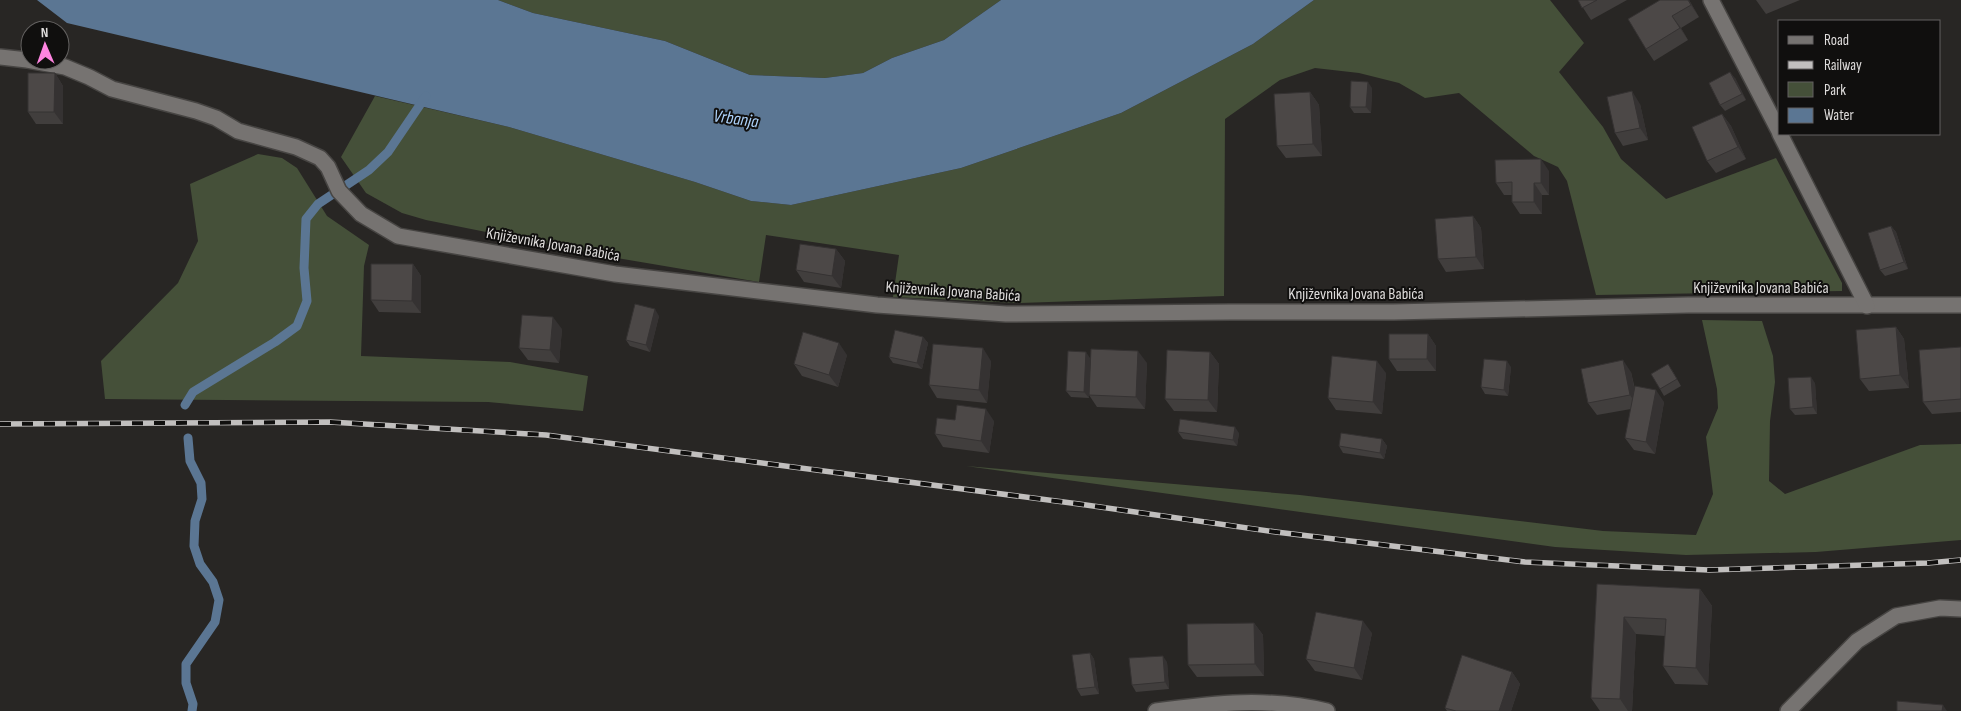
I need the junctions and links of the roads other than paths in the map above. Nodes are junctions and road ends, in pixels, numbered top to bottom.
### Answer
1 (1711, 0) edge
2 (0, 57) edge
3 (1778, 130) edge
4 (1781, 135) edge
5 (1961, 305) edge
6 (1868, 306) junction
7 (1961, 609) edge
8 (1156, 711) edge
9 (1328, 711) edge
10 (1788, 711) edge

1 - 3 street
2 - 6 street, Književnika Jovana Babića
4 - 6 street
5 - 6 street, Književnika Jovana Babića
7 - 10 street
8 - 9 street

